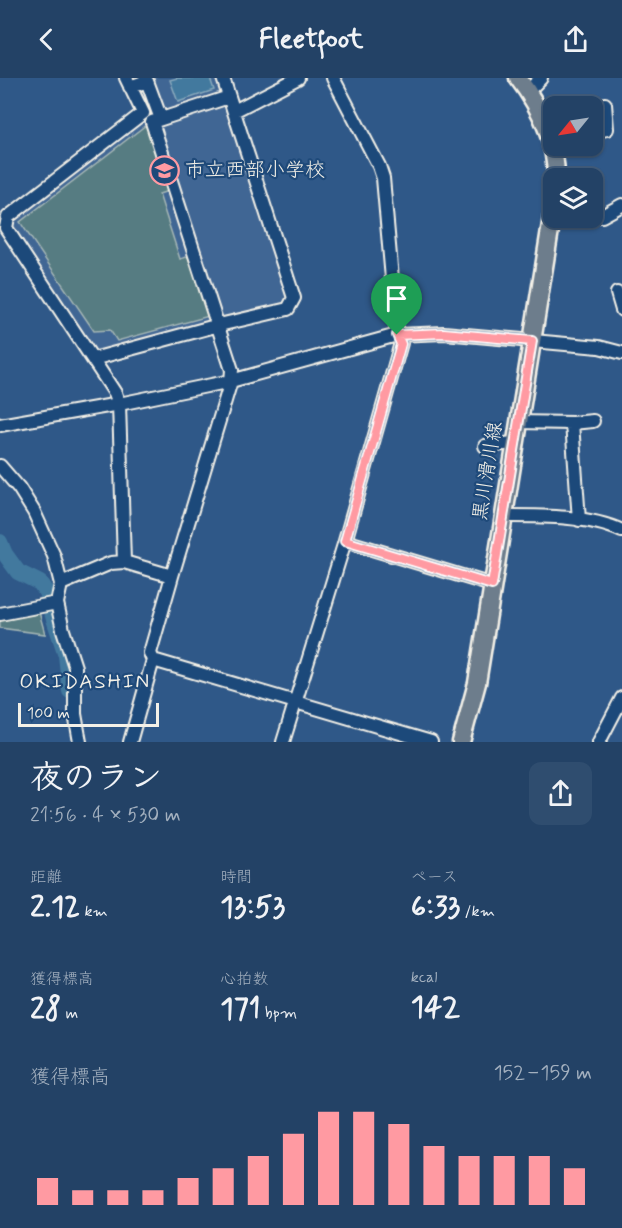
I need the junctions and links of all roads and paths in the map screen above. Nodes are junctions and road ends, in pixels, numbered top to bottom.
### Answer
1 (223, 78) edge
2 (298, 78) edge
3 (333, 78) edge
4 (542, 78) edge
5 (153, 80) edge
6 (128, 82) edge
7 (523, 85) edge
8 (229, 97) junction
9 (605, 104) dead end
10 (234, 111) junction
11 (161, 119) junction
12 (543, 122) edge
13 (603, 130) edge
14 (622, 205) edge
15 (603, 215) edge
16 (550, 228) edge
17 (617, 293) dead end
18 (622, 310) edge
19 (219, 325) junction
20 (397, 335) junction
21 (532, 341) junction
22 (622, 353) edge
23 (93, 359) junction
24 (231, 381) junction
25 (119, 404) junction
26 (593, 421) dead end
27 (518, 422) junction
28 (572, 423) junction
29 (0, 425) edge
30 (514, 444) junction
31 (485, 446) dead end
32 (0, 466) edge
33 (502, 516) junction
34 (579, 520) junction
35 (622, 531) edge
36 (345, 541) junction
37 (124, 562) junction
38 (172, 576) junction
39 (61, 584) junction
40 (492, 585) junction
41 (57, 603) junction
42 (0, 614) edge
43 (153, 660) junction
44 (622, 698) edge
45 (295, 702) junction
46 (80, 742) edge
47 (130, 742) edge
48 (283, 742) edge
49 (431, 742) edge
50 (461, 742) edge
51 (599, 742) edge

1 - 8 street
2 - 10 street
3 - 20 street
4 - 7 street
5 - 6 street
5 - 11 street
6 - 23 street
7 - 12 main road
8 - 10 street
8 - 11 street
9 - 13 street
10 - 19 street
11 - 19 street
14 - 15 street
16 - 21 main road, 黒川滑川線
17 - 18 street
19 - 23 street
19 - 24 street
20 - 21 street
20 - 24 street
20 - 36 street
21 - 22 street
21 - 27 main road, 黒川滑川線
23 - 25 street
24 - 25 street
24 - 38 street
25 - 29 street
25 - 37 street
26 - 28 street
27 - 28 street
27 - 30 main road, 黒川滑川線
28 - 34 street
30 - 31 street
30 - 33 main road, 黒川滑川線
32 - 39 street
33 - 34 street
33 - 40 main road, 黒川滑川線
34 - 35 street
36 - 40 street
36 - 45 street
37 - 38 street
37 - 39 street
38 - 43 street
39 - 41 street
40 - 50 main road, 黒川滑川線
41 - 42 street
41 - 46 street
43 - 45 street
43 - 47 street
44 - 51 street
45 - 48 street
45 - 49 street

